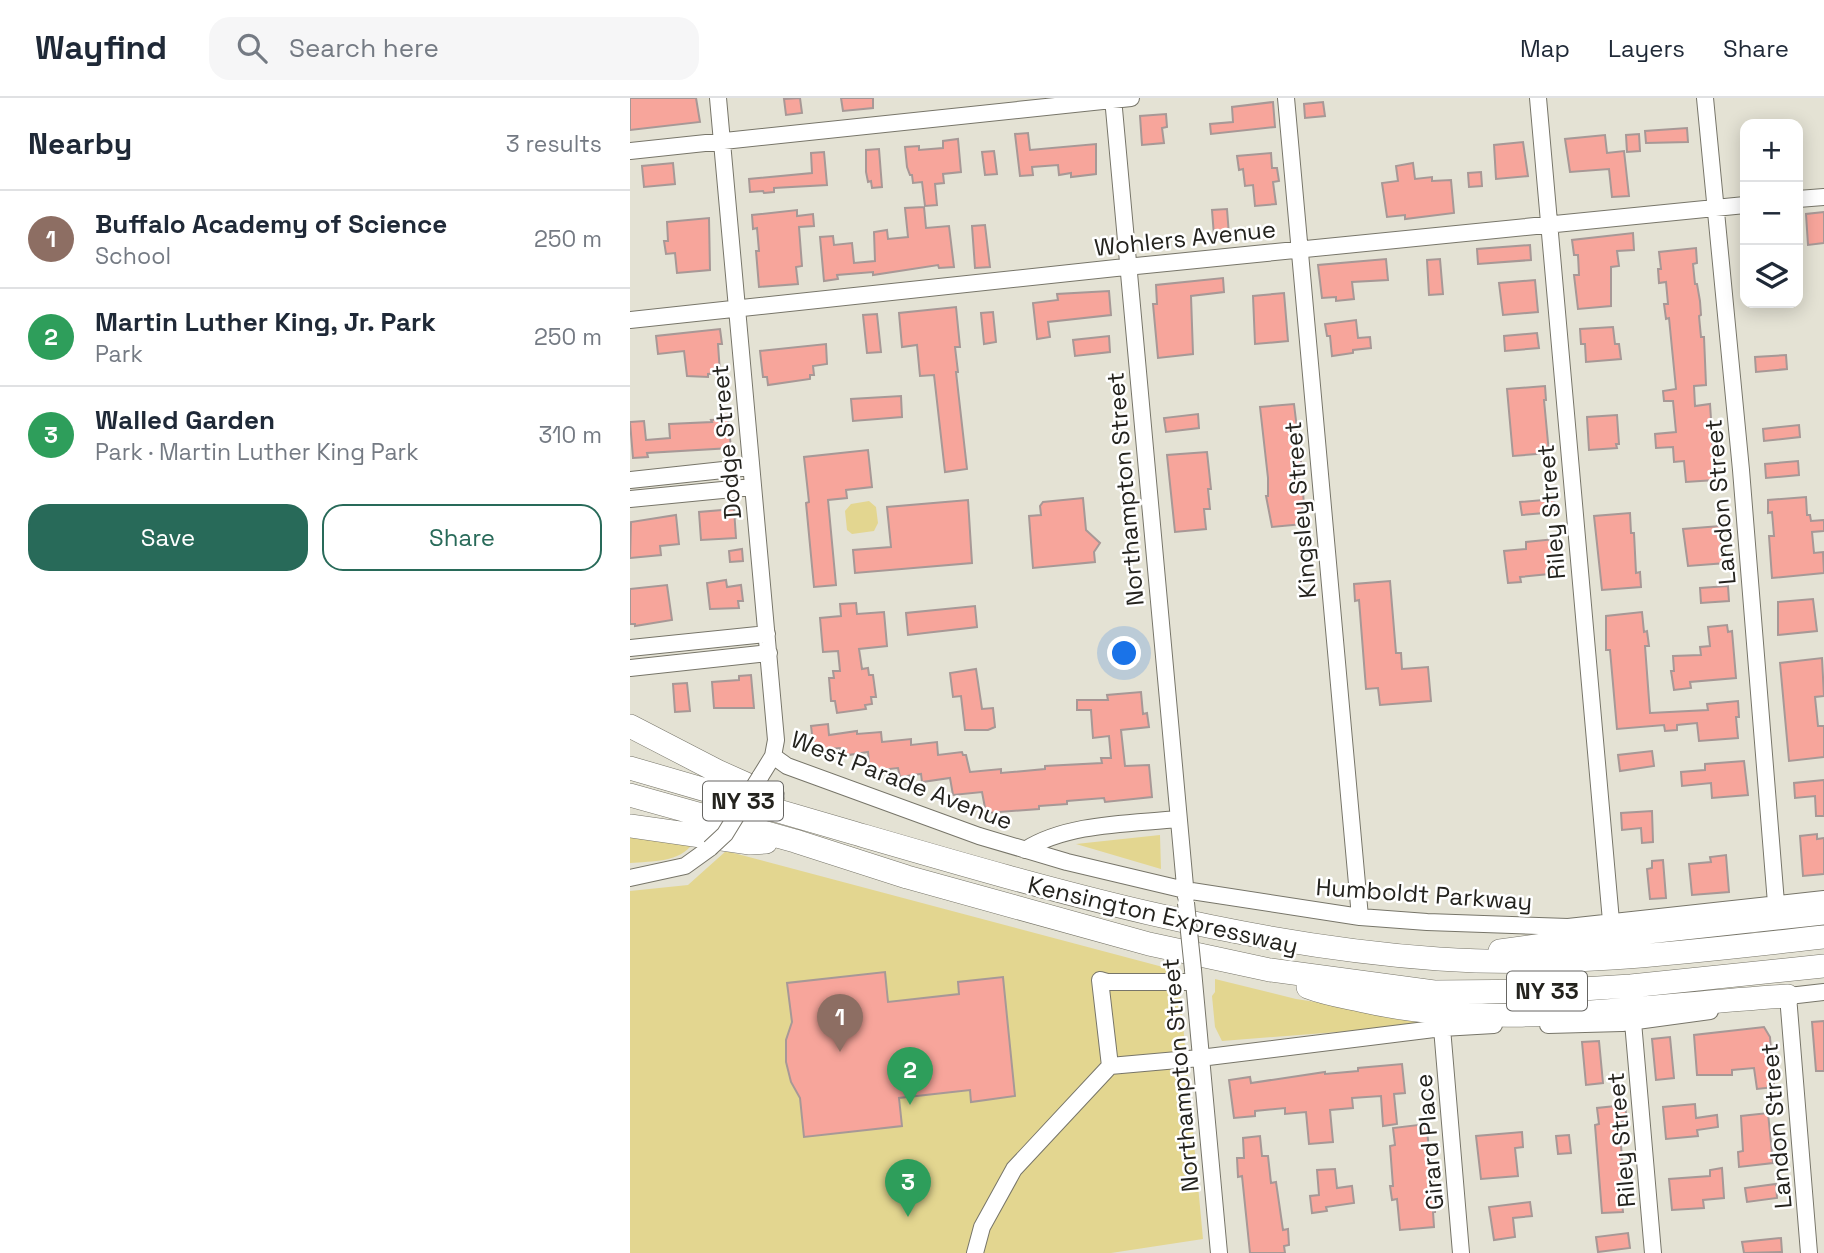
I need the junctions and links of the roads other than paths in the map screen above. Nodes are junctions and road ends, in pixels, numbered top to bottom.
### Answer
1 (718, 98) edge
2 (1132, 98) edge
3 (1286, 98) edge
4 (1538, 98) edge
5 (1705, 98) edge
6 (1113, 99) edge
7 (722, 142) junction
8 (630, 151) edge
9 (1824, 197) edge
10 (1803, 199) edge
11 (1740, 206) edge
12 (1716, 208) junction
13 (1549, 225) junction
14 (1299, 250) junction
15 (1128, 267) junction
16 (737, 309) junction
17 (630, 320) edge
18 (751, 467) junction
19 (630, 480) edge
20 (752, 486) junction
21 (630, 499) edge
22 (767, 634) junction
23 (630, 648) edge
24 (769, 653) junction
25 (630, 668) edge
26 (630, 726) edge
27 (773, 756) junction
28 (630, 768) edge
29 (630, 795) edge
30 (1178, 818) junction
31 (630, 826) edge
32 (855, 833) junction
33 (794, 841) junction
34 (1025, 850) junction
35 (630, 878) edge
36 (1186, 896) junction
37 (1824, 899) edge
38 (1776, 902) junction
39 (1824, 913) edge
40 (1360, 917) junction
41 (1611, 921) junction
42 (1824, 937) edge
43 (1440, 959) junction
44 (1824, 966) edge
45 (1270, 970) junction
46 (1194, 976) junction
47 (1824, 992) edge
48 (1788, 996) junction
49 (1633, 1022) junction
50 (1442, 1028) junction
51 (1200, 1058) junction
52 (1110, 1066) junction
53 (975, 1253) edge
54 (1219, 1253) edge
55 (1461, 1253) edge
56 (1653, 1253) edge
57 (1809, 1253) edge

1 - 7 street, Dodge Street
2 - 6 street
3 - 14 street, Kingsley Street
4 - 13 street, Riley Street
5 - 12 street, Landon Street
6 - 7 street
6 - 15 street, Northampton Street
7 - 8 street
7 - 16 street, Dodge Street
9 - 10 street
11 - 12 street, Wohlers Avenue
12 - 13 street, Wohlers Avenue
12 - 38 street, Landon Street
13 - 14 street, Wohlers Avenue
13 - 41 street, Riley Street
14 - 15 street, Wohlers Avenue
14 - 40 street, Kingsley Street
15 - 16 street, Wohlers Avenue
15 - 30 street, Northampton Street
16 - 17 street, Wohlers Avenue
16 - 18 street, Dodge Street
18 - 19 street
18 - 20 street, Dodge Street
20 - 21 street
20 - 22 street, Dodge Street
22 - 23 street
22 - 24 street, Dodge Street
24 - 25 street
24 - 27 street, Dodge Street
26 - 32 highway
27 - 34 street, West Parade Avenue
27 - 35 street, Dodge Street, bridge
28 - 32 highway, Kensington Expressway / NY 33
29 - 33 highway, Kensington Expressway / NY 33
30 - 34 street, West Parade Avenue
30 - 36 street, Northampton Street
31 - 33 highway
32 - 43 highway, Kensington Expressway / NY 33
33 - 45 highway, Kensington Expressway / NY 33
34 - 36 street, Humboldt Parkway
36 - 40 street, Humboldt Parkway
36 - 46 street, Northampton Street, bridge
37 - 38 street, Humboldt Parkway
38 - 41 street, Humboldt Parkway
39 - 43 highway
40 - 41 street, Humboldt Parkway
42 - 43 highway, Kensington Expressway / NY 33
44 - 45 highway, Kensington Expressway / NY 33
45 - 48 highway
46 - 51 street, Northampton Street
46 - 52 street
47 - 48 street
48 - 49 street
48 - 57 street, Landon Street
49 - 50 street
49 - 56 street, Riley Street
50 - 51 street
50 - 55 street, Girard Place
51 - 52 street
51 - 54 street, Northampton Street
52 - 53 street

